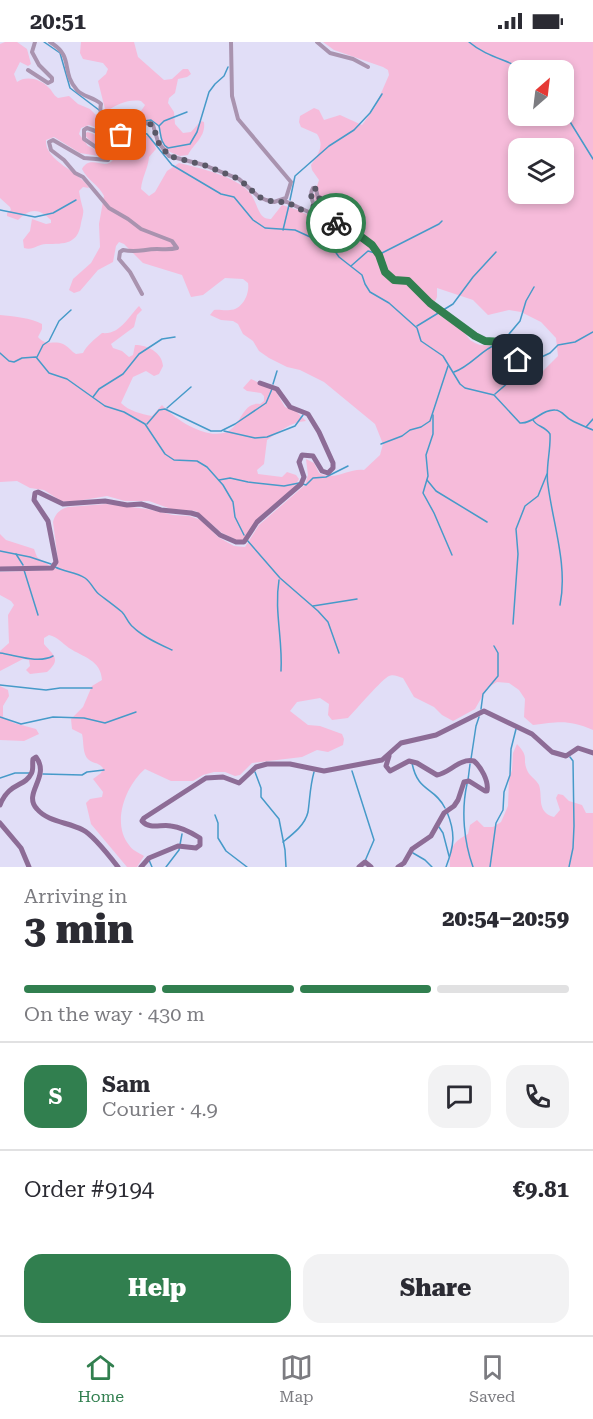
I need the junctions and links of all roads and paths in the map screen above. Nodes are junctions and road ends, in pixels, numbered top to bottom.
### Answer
1 (35, 42) edge
2 (50, 42) edge
3 (231, 42) edge
4 (317, 42) edge
5 (368, 67) dead end
6 (28, 70) dead end
7 (121, 135) junction
8 (280, 201) junction
9 (142, 294) dead end
10 (517, 340) dead end
11 (260, 382) dead end
12 (0, 569) edge
13 (593, 753) edge
14 (389, 756) junction
15 (0, 805) edge
16 (1, 824) edge
17 (29, 867) edge
18 (118, 867) edge
19 (141, 867) edge
20 (359, 867) edge
21 (371, 867) edge
22 (398, 867) edge

1 - 6 street
2 - 7 street
3 - 8 street
4 - 5 street
7 - 8 street
7 - 9 street
8 - 10 street
11 - 12 street
13 - 14 street
14 - 19 street
14 - 22 street
15 - 18 street
16 - 17 street
20 - 21 street

